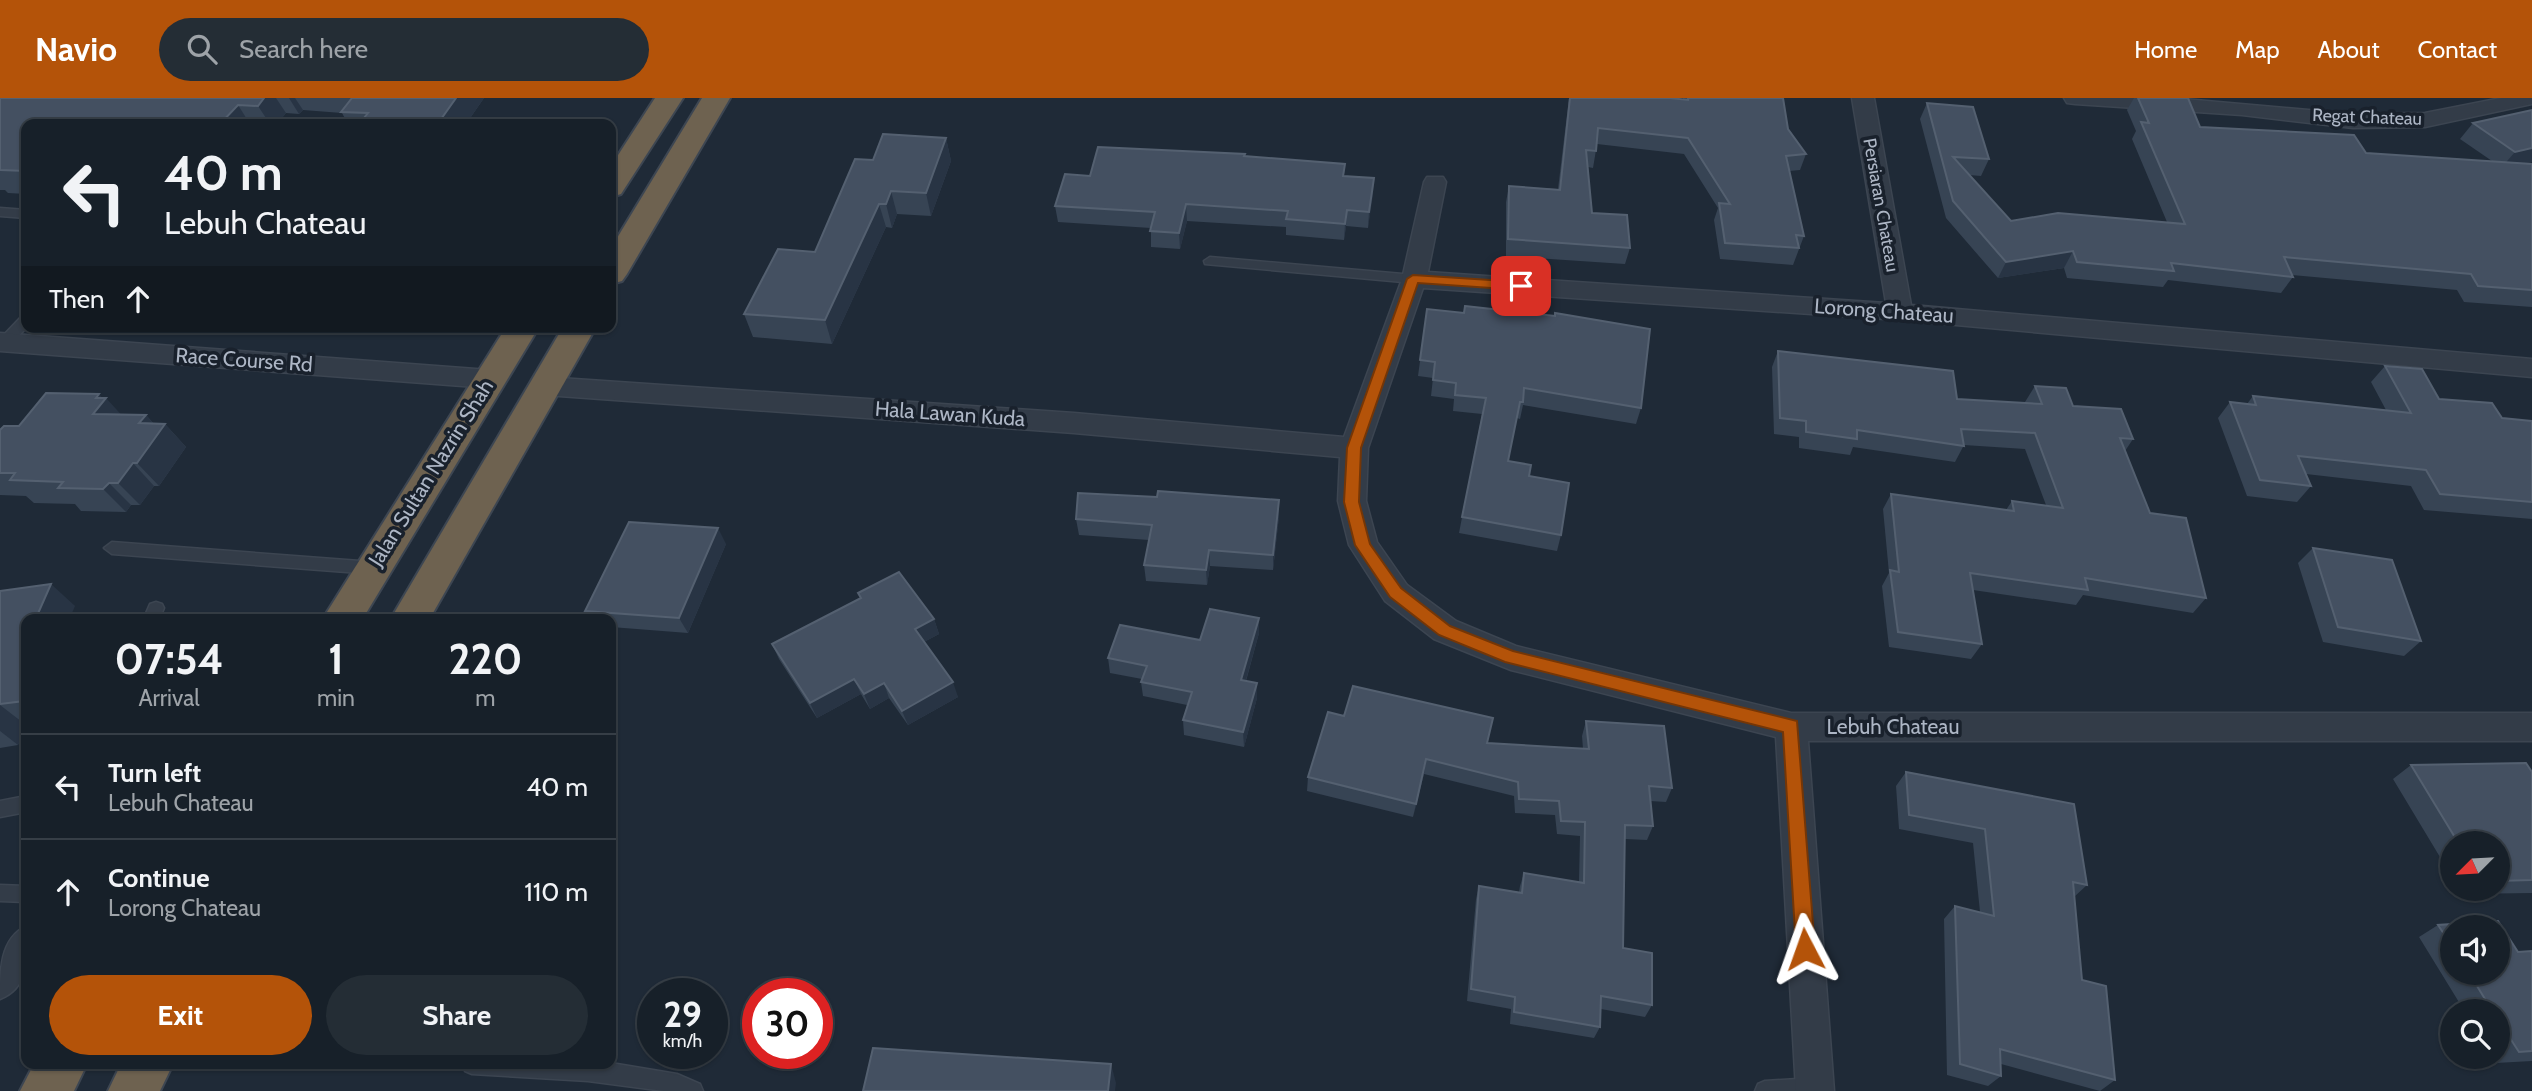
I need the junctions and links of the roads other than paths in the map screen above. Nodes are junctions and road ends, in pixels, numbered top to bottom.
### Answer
1 (669, 98) edge
2 (716, 98) edge
3 (1863, 98) edge
4 (2075, 98) edge
5 (2532, 98) edge
6 (2104, 99) edge
7 (2239, 103) edge
8 (616, 180) edge
9 (1435, 181) dead end
10 (0, 212) edge
11 (21, 214) edge
12 (1210, 261) dead end
13 (616, 266) edge
14 (1413, 279) junction
15 (1899, 312) junction
16 (21, 325) edge
17 (519, 333) edge
18 (576, 333) edge
19 (2, 342) edge
20 (2532, 368) edge
21 (489, 379) junction
22 (545, 386) junction
23 (1354, 448) junction
24 (112, 548) dead end
25 (373, 568) junction
26 (345, 614) edge
27 (412, 614) edge
28 (1791, 727) junction
29 (2532, 727) edge
30 (21, 805) edge
31 (0, 809) edge
32 (0, 893) edge
33 (21, 894) edge
34 (21, 950) edge
35 (0, 982) edge
36 (60, 1069) edge
37 (146, 1069) edge
38 (539, 1069) edge
39 (1814, 1090) edge
40 (45, 1091) edge
41 (133, 1091) edge
42 (693, 1091) edge
43 (1765, 1091) edge

1 - 8 highway
2 - 13 highway
3 - 15 street, Persiaran Chateau
4 - 6 street, Regat Chateau
5 - 7 street, Regat Chateau
6 - 7 street, Regat Chateau
9 - 14 street
10 - 11 lane
12 - 14 lane
14 - 15 street, Lorong Chateau
14 - 23 street
15 - 20 street, Lorong Chateau
16 - 19 lane
17 - 21 highway, Jalan Sultan Nazrin Shah
18 - 22 highway
19 - 21 street, Race Course Rd
21 - 25 highway, Jalan Sultan Nazrin Shah
22 - 23 street, Hala Lawan Kuda
22 - 27 highway
23 - 28 street, Lebuh Chateau
24 - 25 lane
25 - 26 highway, Jalan Sultan Nazrin Shah
28 - 29 street, Lebuh Chateau
28 - 39 street
30 - 31 lane
32 - 33 lane
34 - 35 street
36 - 40 highway
37 - 41 highway
38 - 42 lane
39 - 43 lane

